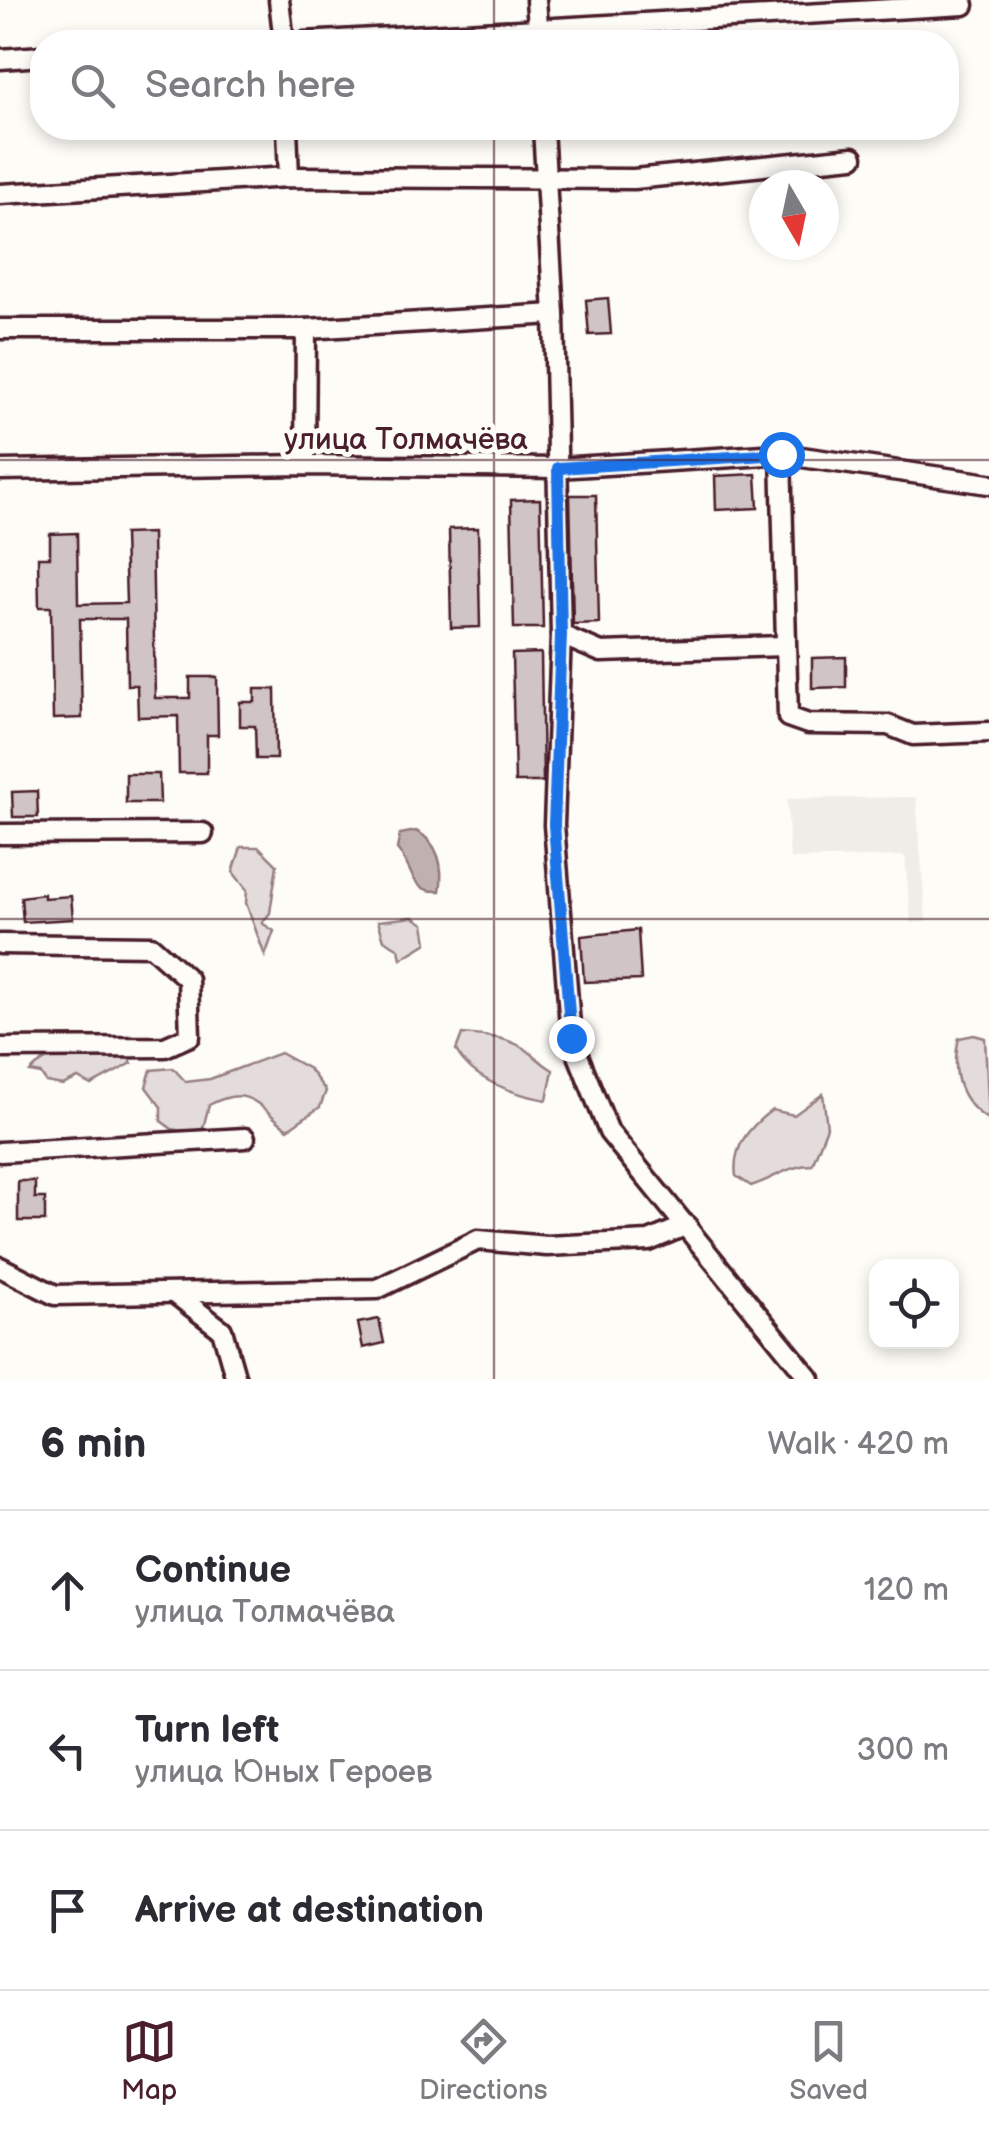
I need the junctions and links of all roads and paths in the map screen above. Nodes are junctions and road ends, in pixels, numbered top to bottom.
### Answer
1 (279, 0) edge
2 (536, 0) edge
3 (964, 5) dead end
4 (283, 30) edge
5 (538, 30) edge
6 (620, 30) edge
7 (30, 57) edge
8 (0, 59) edge
9 (288, 140) edge
10 (544, 140) edge
11 (853, 157) dead end
12 (289, 176) junction
13 (546, 180) junction
14 (0, 194) edge
15 (554, 314) junction
16 (0, 329) edge
17 (306, 329) junction
18 (781, 454) junction
19 (305, 465) junction
20 (558, 468) junction
21 (0, 470) edge
22 (989, 484) edge
23 (561, 635) junction
24 (784, 646) junction
25 (989, 732) edge
26 (203, 833) dead end
27 (0, 834) edge
28 (0, 944) edge
29 (0, 1048) edge
30 (245, 1138) dead end
31 (0, 1152) edge
32 (687, 1224) junction
33 (0, 1267) edge
34 (178, 1296) junction
35 (236, 1379) edge
36 (810, 1379) edge

1 - 4 street
2 - 5 street
3 - 6 street
7 - 8 street
9 - 12 street
10 - 13 street
11 - 13 street
12 - 13 street
12 - 14 street
13 - 15 street
15 - 17 street
15 - 20 street
16 - 17 street
17 - 19 street
18 - 20 street, улица Толмачёва
18 - 22 street, улица Толмачёва
18 - 24 street
19 - 20 street, улица Толмачёва
19 - 21 street, улица Толмачёва
20 - 23 street
23 - 24 street
23 - 32 street
24 - 25 street
26 - 27 street
28 - 29 street
30 - 31 street
32 - 34 street
32 - 36 street
33 - 34 street
34 - 35 street

